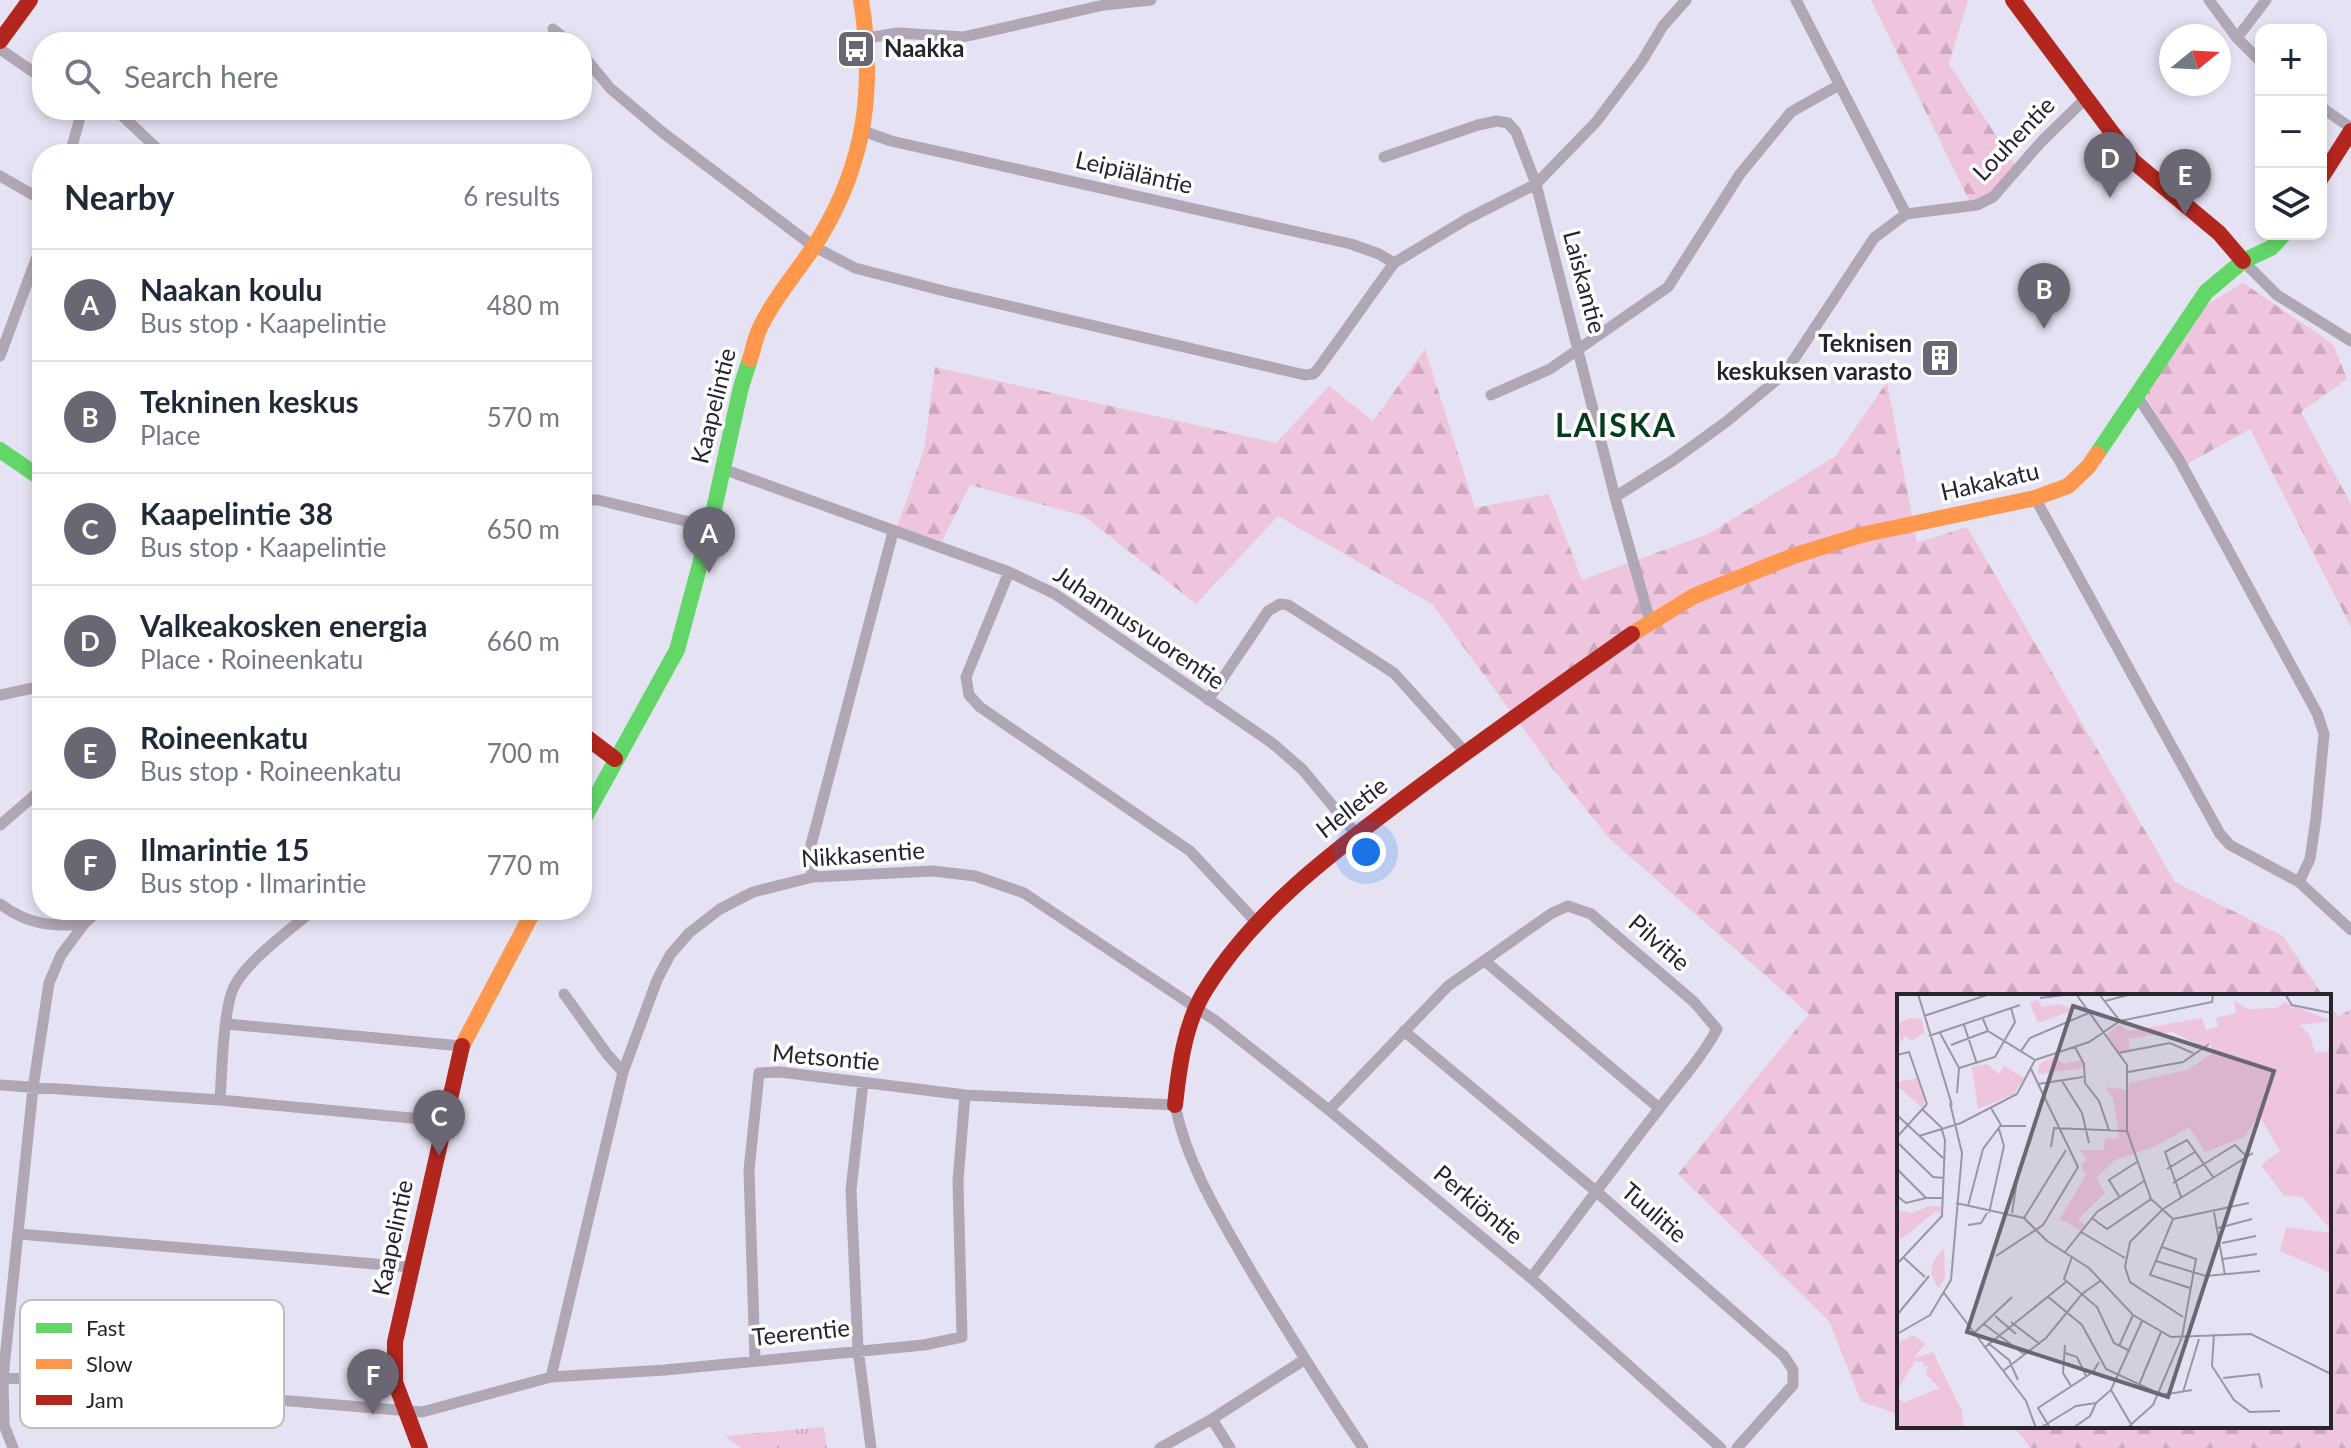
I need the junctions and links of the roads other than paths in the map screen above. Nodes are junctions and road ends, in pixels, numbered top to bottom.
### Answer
1 (30, 0) edge
2 (861, 0) edge
3 (1151, 0) edge
4 (1686, 0) edge
5 (1796, 0) edge
6 (2013, 0) edge
7 (2209, 0) edge
8 (2266, 0) edge
9 (553, 29) dead end
10 (557, 32) edge
11 (867, 38) junction
12 (2237, 38) junction
13 (0, 41) edge
14 (0, 49) edge
15 (2255, 56) edge
16 (592, 66) edge
17 (32, 71) edge
18 (1839, 85) junction
19 (2085, 99) junction
20 (2327, 111) edge
21 (79, 120) edge
22 (126, 120) edge
23 (2351, 129) edge
24 (863, 131) junction
25 (73, 144) edge
26 (151, 144) edge
27 (1384, 157) dead end
28 (2327, 168) edge
29 (0, 176) edge
30 (1536, 184) junction
31 (32, 194) edge
32 (1906, 214) junction
33 (2278, 240) edge
34 (813, 246) junction
35 (2243, 261) junction
36 (1394, 263) junction
37 (32, 270) edge
38 (2351, 341) edge
39 (1579, 347) junction
40 (0, 356) edge
41 (2136, 394) junction
42 (1491, 395) dead end
43 (0, 450) edge
44 (723, 469) junction
45 (32, 472) edge
46 (1615, 497) junction
47 (2035, 498) junction
48 (592, 500) edge
49 (710, 527) junction
50 (893, 532) junction
51 (1009, 572) junction
52 (1650, 621) junction
53 (32, 688) edge
54 (0, 695) edge
55 (1208, 700) junction
56 (592, 742) edge
57 (1465, 752) junction
58 (615, 759) junction
59 (32, 798) edge
60 (592, 803) edge
61 (0, 825) edge
62 (1356, 834) junction
63 (813, 877) junction
64 (2299, 882) junction
65 (0, 904) edge
66 (88, 920) edge
67 (302, 920) edge
68 (529, 920) edge
69 (1256, 922) junction
70 (84, 924) junction
71 (2351, 930) edge
72 (1486, 962) junction
73 (564, 994) dead end
74 (1196, 1009) junction
75 (227, 1024) junction
76 (1404, 1031) junction
77 (462, 1046) junction
78 (623, 1072) junction
79 (863, 1083) junction
80 (0, 1085) edge
81 (33, 1088) junction
82 (965, 1095) junction
83 (220, 1100) junction
84 (1175, 1105) junction
85 (1659, 1108) junction
86 (1329, 1110) junction
87 (443, 1121) junction
88 (1598, 1193) junction
89 (19, 1234) junction
90 (411, 1267) junction
91 (1531, 1278) junction
92 (858, 1349) junction
93 (755, 1360) junction
94 (1304, 1360) junction
95 (551, 1377) junction
96 (2, 1378) edge
97 (284, 1402) edge
98 (406, 1409) junction
99 (1212, 1419) junction
100 (13, 1448) edge
101 (420, 1448) edge
102 (871, 1448) edge
103 (1160, 1448) edge
104 (1230, 1448) edge
105 (1363, 1448) edge
106 (1721, 1448) edge
107 (1737, 1448) edge

1 - 13 street
2 - 11 street, Kaapelintie
3 - 11 street
4 - 30 street
5 - 18 street
6 - 19 street
7 - 12 street
8 - 12 street
9 - 10 street
11 - 24 street, Kaapelintie
12 - 15 street
14 - 17 street
16 - 34 street
18 - 32 street
18 - 39 street
19 - 32 street, Louhentie
19 - 35 street
20 - 23 street
21 - 25 street
22 - 26 street
23 - 28 street
24 - 34 street, Kaapelintie
24 - 36 street, Leipiäläntie
27 - 30 street, Laiskantie
29 - 31 street
30 - 36 street
30 - 39 street, Laiskantie
32 - 46 street, Louhentie
33 - 35 street, Hakakatu
34 - 36 street
34 - 44 street, Kaapelintie
35 - 38 street
35 - 41 street, Hakakatu
37 - 40 street
39 - 42 street
39 - 46 street, Laiskantie
41 - 47 street, Hakakatu
41 - 64 street
43 - 45 street
44 - 49 street, Kaapelintie
44 - 50 street, Juhannusvuorentie
46 - 52 street, Laiskantie
47 - 52 street, Hakakatu
47 - 64 street
48 - 49 street
49 - 58 street, Kaapelintie
50 - 51 street, Juhannusvuorentie
50 - 63 street
51 - 55 street, Juhannusvuorentie
51 - 69 street
52 - 57 street, Helletie
53 - 54 street
55 - 57 street
55 - 62 street, Juhannusvuorentie
56 - 58 street
57 - 62 street, Helletie
58 - 60 street, Kaapelintie
59 - 61 street
62 - 69 street, Helletie
63 - 74 street, Nikkasentie
63 - 78 street, Nikkasentie
64 - 71 street
65 - 70 street
66 - 70 street
67 - 75 street
68 - 77 street, Kaapelintie
69 - 74 street, Helletie
70 - 81 street
72 - 76 street, Pilvitie
72 - 85 street
72 - 85 street, Pilvitie
73 - 78 street
74 - 84 street, Helletie
74 - 86 street, Perkiöntie
75 - 77 street
75 - 83 street
76 - 86 street, Pilvitie
76 - 88 street, Tuulitie
77 - 87 street, Kaapelintie
78 - 95 street, Nikkasentie
79 - 82 street, Metsontie
79 - 92 street
79 - 93 street, Metsontie
80 - 81 street
81 - 83 street
81 - 89 street
82 - 84 street, Metsontie
82 - 92 street, Teerentie
83 - 87 street
84 - 94 street
85 - 88 street, Pilvitie
86 - 91 street, Perkiöntie
87 - 90 street, Kaapelintie
88 - 91 street, Pilvitie
88 - 107 street, Tuulitie
89 - 90 street
89 - 96 street
90 - 98 street, Kaapelintie
91 - 106 street, Perkiöntie
92 - 93 street, Teerentie
92 - 102 street
93 - 95 street, Teerentie
94 - 99 street
94 - 105 street
95 - 98 street, Teerentie
96 - 100 street
97 - 98 street, Teerentie
98 - 101 street, Kaapelintie
99 - 103 street
99 - 104 street

